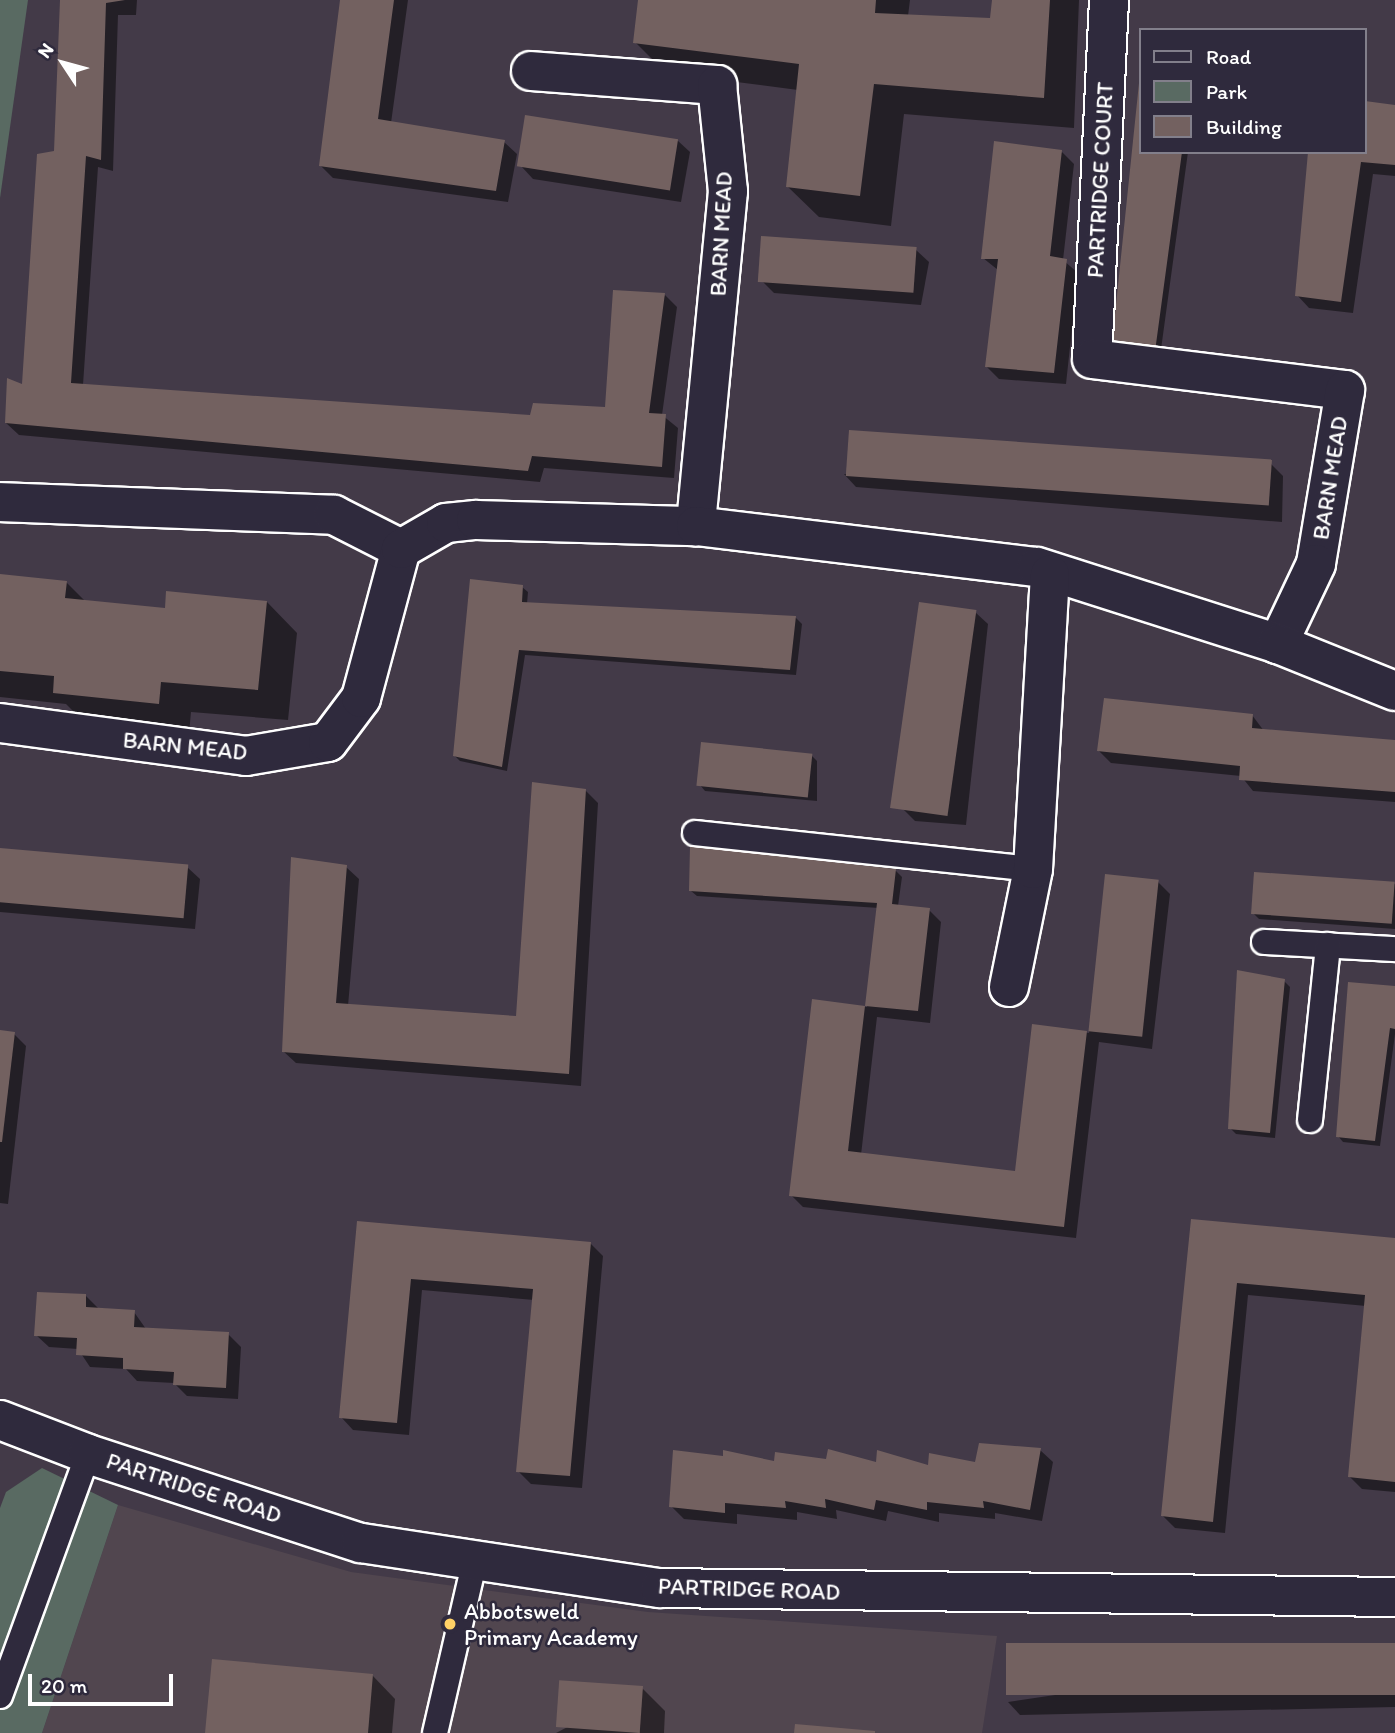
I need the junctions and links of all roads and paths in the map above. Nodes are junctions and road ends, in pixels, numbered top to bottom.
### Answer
1 (1109, 0) edge
2 (531, 71) dead end
3 (1092, 359) joint
4 (0, 502) edge
5 (696, 526) junction
6 (401, 549) junction
7 (1050, 574) junction
8 (1278, 644) junction
9 (1395, 691) edge
10 (0, 723) edge
11 (695, 833) dead end
12 (1032, 869) junction
13 (1264, 942) dead end
14 (1328, 945) junction
15 (1395, 949) edge
16 (1009, 987) dead end
17 (1310, 1120) dead end
18 (0, 1420) edge
19 (88, 1454) junction
20 (475, 1560) junction
21 (1395, 1597) edge
22 (0, 1696) edge
23 (435, 1733) edge

1 - 3 street, PARTRIDGE COURT
2 - 5 street, BARN MEAD
3 - 8 street, BARN MEAD
4 - 6 street
5 - 6 street
5 - 7 street
6 - 10 street, BARN MEAD
7 - 8 street
7 - 12 street
8 - 9 street
11 - 12 lane
12 - 16 street
13 - 14 lane
14 - 15 lane
14 - 17 lane
18 - 19 street, PARTRIDGE ROAD
19 - 20 street, PARTRIDGE ROAD
19 - 22 lane
20 - 21 street, PARTRIDGE ROAD
20 - 23 lane

